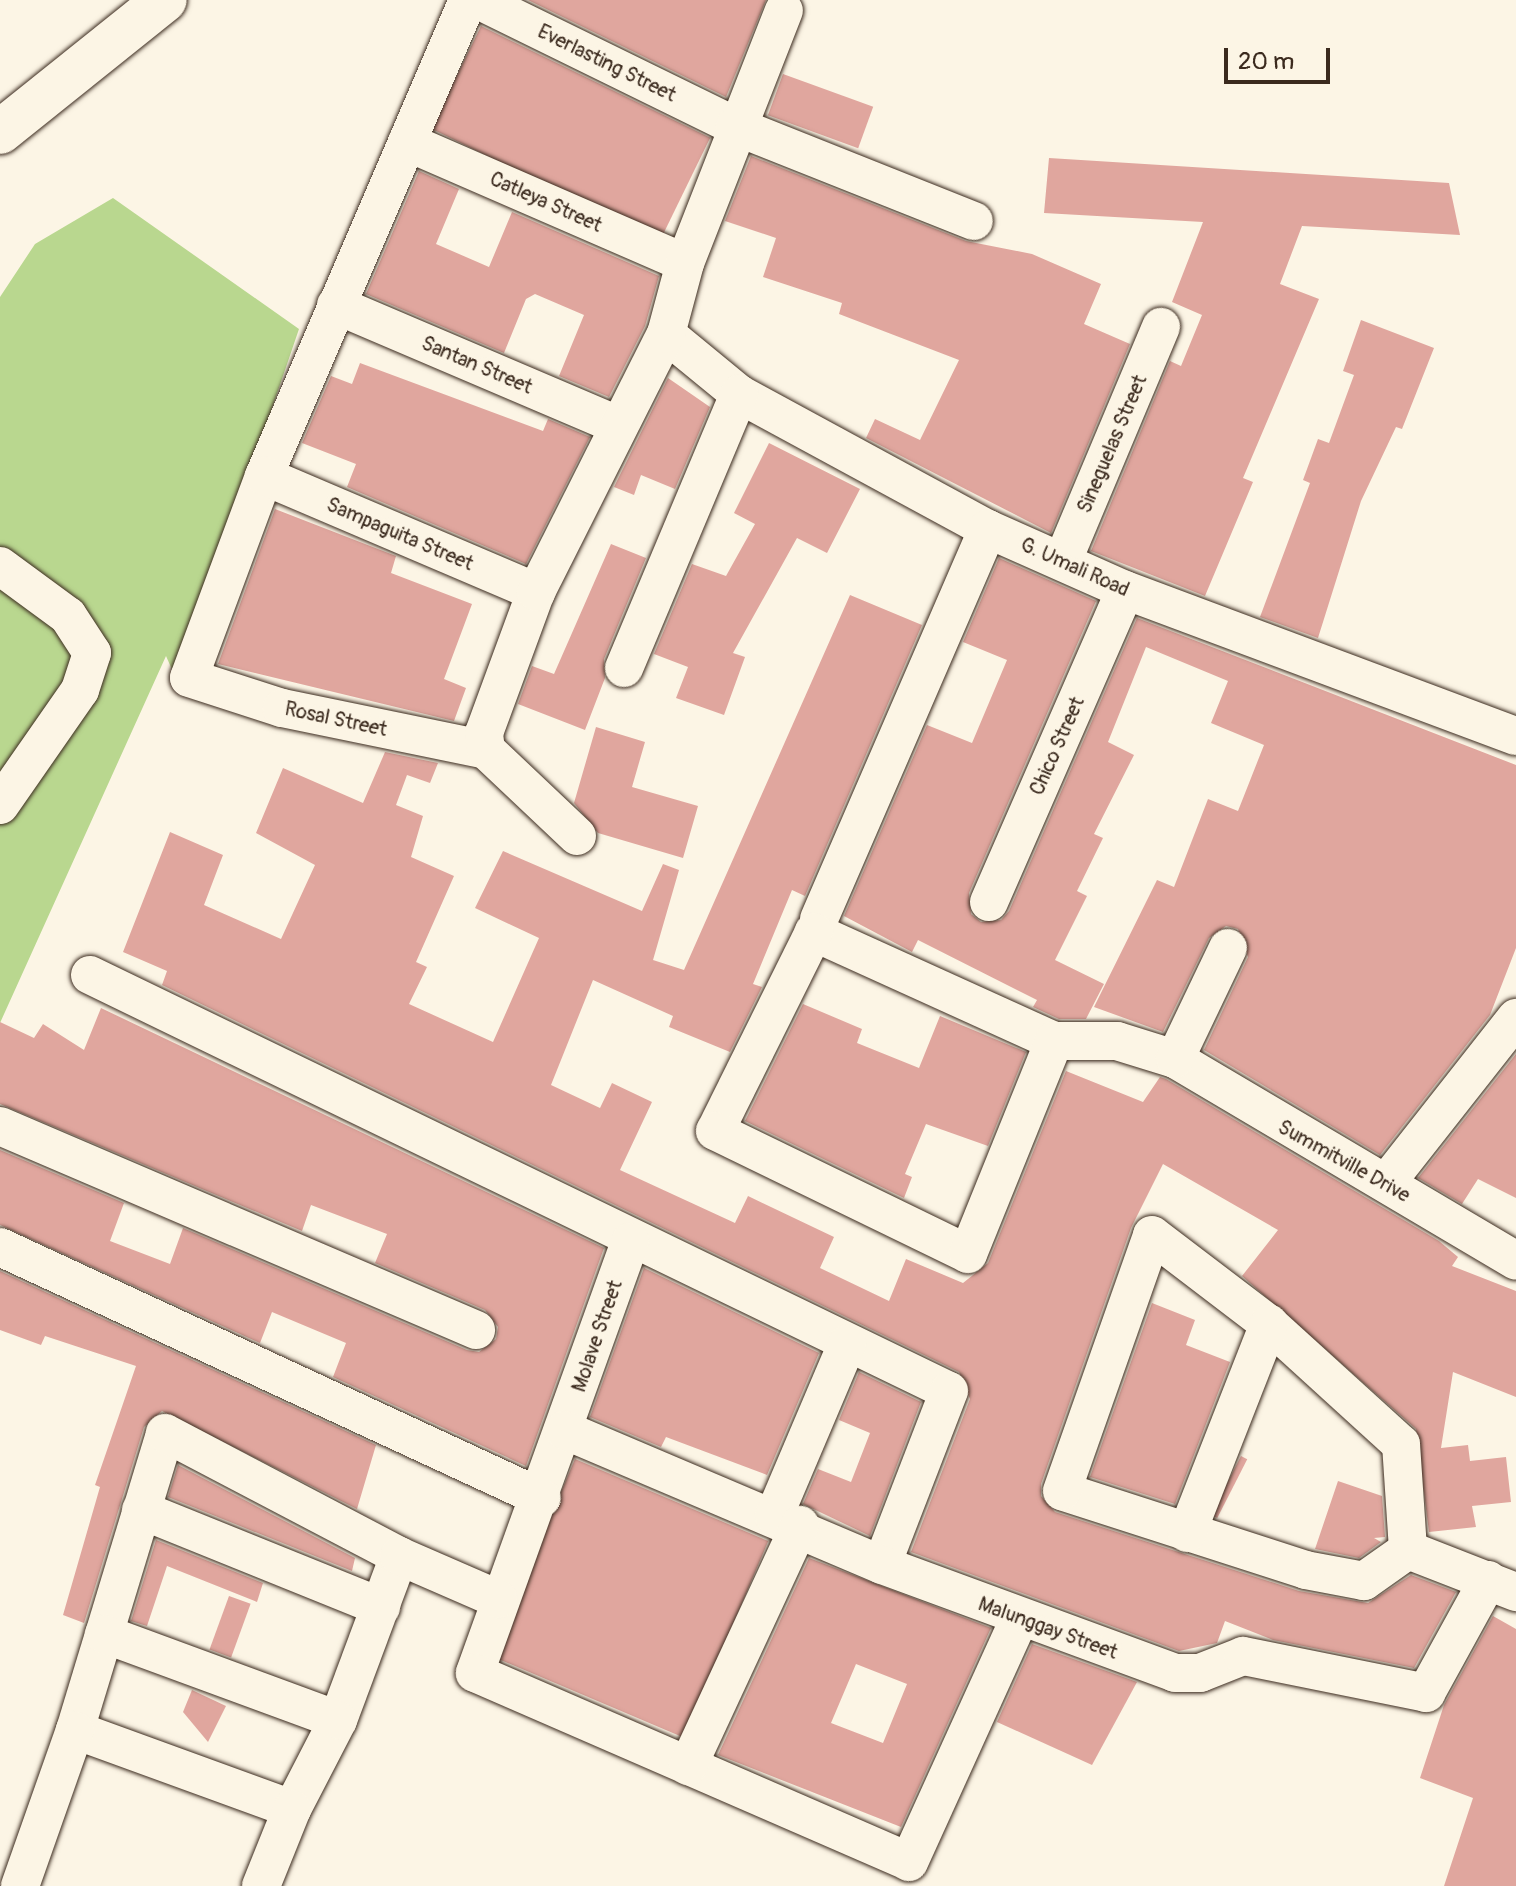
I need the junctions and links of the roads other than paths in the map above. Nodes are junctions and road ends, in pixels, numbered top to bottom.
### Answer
1 (165, 0) edge
2 (468, 0) edge
3 (478, 0) edge
4 (784, 11) dead end
5 (735, 126) junction
6 (0, 132) edge
7 (407, 142) junction
8 (974, 221) dead end
9 (685, 263) junction
10 (336, 305) junction
11 (1161, 327) dead end
12 (666, 334) junction
13 (739, 394) junction
14 (618, 425) junction
15 (264, 476) junction
16 (988, 529) junction
17 (1063, 560) junction
18 (0, 566) edge
19 (1125, 590) junction
20 (536, 592) junction
21 (624, 668) dead end
22 (1516, 736) edge
23 (486, 750) junction
24 (0, 805) edge
25 (577, 836) dead end
26 (989, 902) dead end
27 (819, 919) dead end
28 (1228, 948) dead end
29 (90, 975) dead end
30 (1516, 1018) edge
31 (1054, 1041) junction
32 (1175, 1059) junction
33 (0, 1126) edge
34 (1387, 1182) junction
35 (630, 1242) junction
36 (0, 1247) edge
37 (1516, 1261) edge
38 (1269, 1324) junction
39 (476, 1330) dead end
40 (847, 1344) junction
41 (564, 1430) junction
42 (542, 1498) junction
43 (141, 1510) junction
44 (787, 1520) junction
45 (1187, 1533) junction
46 (1408, 1550) junction
47 (399, 1556) junction
48 (882, 1565) junction
49 (1502, 1586) edge
50 (498, 1599) junction
51 (381, 1607) junction
52 (1019, 1619) junction
53 (104, 1634) junction
54 (338, 1720) junction
55 (75, 1730) junction
56 (688, 1766) junction
57 (292, 1809) junction
58 (20, 1886) edge
59 (261, 1886) edge

1 - 6 highway
2 - 7 street
3 - 5 street, Everlasting Street
4 - 5 street
5 - 8 street, Everlasting Street
5 - 9 street
7 - 9 street, Catleya Street
7 - 10 street
9 - 12 street
10 - 14 street, Santan Street
10 - 15 street
11 - 17 street, Sineguelas Street
12 - 13 street, G. Umali Road
12 - 14 street
13 - 16 street, G. Umali Road
13 - 21 street
14 - 20 street
15 - 20 street, Sampaguita Street
15 - 23 street, Rosal Street
16 - 17 street, G. Umali Road
16 - 27 street
17 - 19 street, G. Umali Road
18 - 24 street
19 - 22 street, G. Umali Road
19 - 26 street, Chico Street
20 - 23 street
23 - 25 street
28 - 32 street
29 - 35 street
30 - 34 street
31 - 31 street
31 - 32 street, Summitville Drive
32 - 34 street, Summitville Drive
33 - 39 street
34 - 37 street, Summitville Drive
35 - 40 street
35 - 41 street, Molave Street
36 - 42 street
38 - 45 street
38 - 45 street
38 - 46 street
40 - 44 street
40 - 48 street
41 - 42 street, Molave Street
41 - 44 street, Malunggay Street
42 - 50 street, Molave Street
43 - 47 street
43 - 51 street
43 - 53 street
44 - 48 street, Malunggay Street
44 - 56 street
45 - 46 street
46 - 49 street
47 - 50 street
47 - 51 street
48 - 52 street, Malunggay Street
49 - 52 street, Malunggay Street
50 - 56 street, Molave Street
51 - 54 street
52 - 56 street
53 - 54 street
53 - 55 street
54 - 57 street
55 - 57 street
55 - 58 street
57 - 59 street

